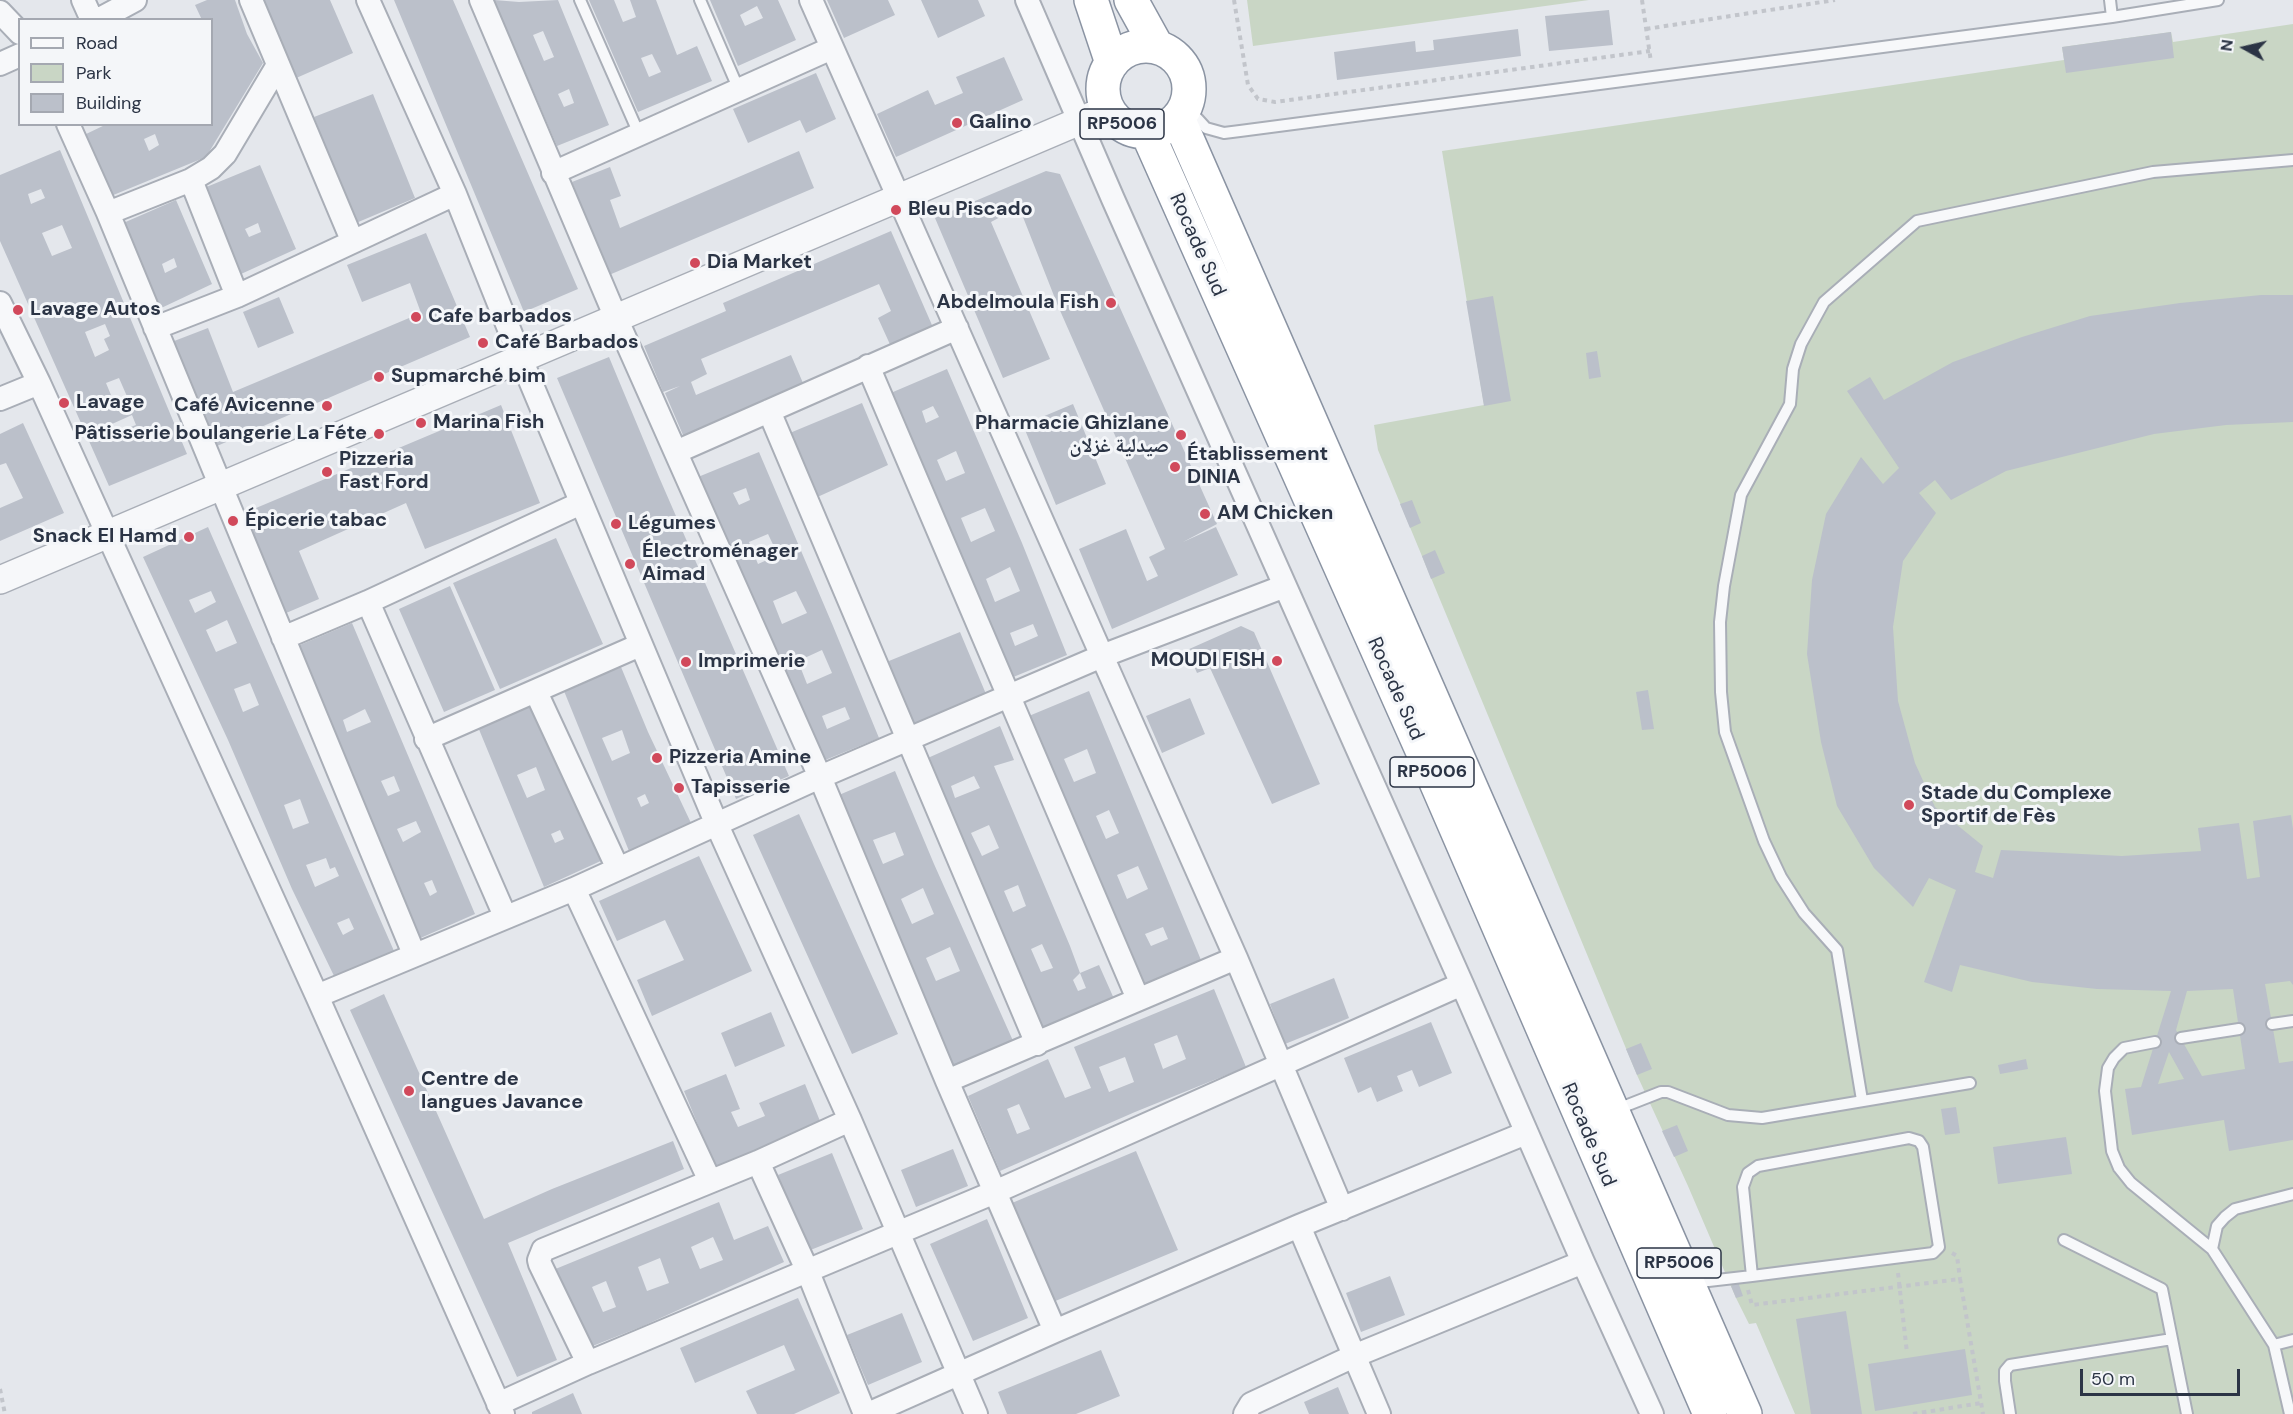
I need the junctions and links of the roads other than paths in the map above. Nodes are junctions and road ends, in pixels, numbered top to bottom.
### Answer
1 (83, 0) edge
2 (135, 0) edge
3 (251, 0) edge
4 (368, 0) edge
5 (481, 0) edge
6 (580, 0) edge
7 (700, 0) edge
8 (811, 0) edge
9 (1027, 0) edge
10 (1091, 0) edge
11 (1131, 0) edge
12 (2110, 0) edge
13 (2218, 0) edge
14 (0, 12) edge
15 (2112, 17) junction
16 (91, 18) edge
17 (102, 18) edge
18 (18, 31) edge
19 (1157, 47) junction
20 (832, 48) junction
21 (18, 56) edge
22 (1112, 63) junction
23 (0, 64) edge
24 (278, 65) junction
25 (739, 90) junction
26 (1182, 112) junction
27 (1094, 115) junction
28 (69, 126) edge
29 (1147, 132) junction
30 (639, 134) junction
31 (2293, 160) edge
32 (553, 172) junction
33 (191, 180) junction
34 (455, 194) junction
35 (899, 198) junction
36 (108, 213) junction
37 (352, 240) junction
38 (237, 296) junction
39 (0, 303) edge
40 (616, 318) junction
41 (155, 328) junction
42 (957, 328) junction
43 (520, 359) junction
44 (868, 366) junction
45 (39, 382) junction
46 (0, 399) edge
47 (769, 411) junction
48 (676, 452) junction
49 (222, 486) junction
50 (581, 502) junction
51 (107, 534) junction
52 (0, 580) edge
53 (1285, 586) junction
54 (368, 602) junction
55 (283, 638) junction
56 (640, 645) junction
57 (1102, 656) junction
58 (536, 692) junction
59 (1009, 696) junction
60 (426, 739) junction
61 (909, 740) junction
62 (820, 777) junction
63 (717, 825) junction
64 (618, 869) junction
65 (574, 889) junction
66 (505, 916) junction
67 (414, 954) junction
68 (1236, 958) junction
69 (1462, 984) junction
70 (317, 996) junction
71 (1138, 999) junction
72 (2293, 1021) edge
73 (2272, 1024) dead end
74 (2239, 1029) dead end
75 (2181, 1038) dead end
76 (2155, 1042) dead end
77 (1037, 1044) junction
78 (1281, 1065) junction
79 (947, 1081) junction
80 (1970, 1083) dead end
81 (1862, 1100) junction
82 (1612, 1111) junction
83 (850, 1120) junction
84 (1526, 1133) junction
85 (758, 1162) junction
86 (710, 1181) junction
87 (995, 1192) junction
88 (2293, 1194) edge
89 (1342, 1209) junction
90 (1299, 1226) junction
91 (899, 1232) junction
92 (2064, 1240) dead end
93 (2212, 1249) junction
94 (1582, 1262) junction
95 (808, 1272) junction
96 (1748, 1276) junction
97 (1688, 1283) junction
98 (1055, 1331) junction
99 (2172, 1339) junction
100 (2293, 1340) edge
101 (2274, 1345) junction
102 (1354, 1356) junction
103 (588, 1363) junction
104 (958, 1374) junction
105 (500, 1409) edge
106 (866, 1414) edge
107 (976, 1414) edge
108 (1245, 1414) edge
109 (1379, 1414) edge
110 (1652, 1414) edge
111 (1710, 1414) edge
112 (1745, 1414) edge
113 (2010, 1414) edge
114 (2187, 1414) edge
115 (2290, 1414) edge

1 - 16 street
2 - 17 street
3 - 24 street
4 - 34 street
5 - 32 street
6 - 30 lane
7 - 25 lane
8 - 20 street
9 - 27 street
10 - 22 highway
11 - 19 highway, RP5006
12 - 15 lane
13 - 15 lane
14 - 18 street
15 - 26 lane
19 - 22 highway
19 - 26 highway, RP5006
20 - 25 street
20 - 35 street
21 - 23 street
22 - 27 highway, RP5006
24 - 33 street
24 - 37 street
25 - 30 street
26 - 29 highway, RP5006
26 - 82 highway, Rocade Sud / RP5006
27 - 29 highway, RP5006
27 - 35 street
27 - 53 street
28 - 36 street
29 - 111 highway, Rocade Sud / RP5006
30 - 32 street
31 - 81 lane
32 - 40 street
33 - 36 street
33 - 38 street
34 - 37 street
34 - 43 street
35 - 40 street
35 - 42 street
36 - 41 street
37 - 38 street
38 - 41 street
39 - 45 street
40 - 43 street
40 - 48 street
41 - 49 street
42 - 44 street
42 - 57 street
43 - 49 street
43 - 50 street
44 - 47 street
44 - 59 street
45 - 46 street
45 - 51 street
47 - 48 street
47 - 61 street
48 - 62 street
49 - 51 street
49 - 55 street
50 - 54 street
50 - 56 street
51 - 52 street
51 - 70 street
53 - 57 street
53 - 69 street
54 - 55 street
54 - 60 street
55 - 67 street
56 - 58 street
56 - 63 street
57 - 59 street
57 - 68 street
58 - 60 street
58 - 64 street
59 - 61 street
59 - 71 street
60 - 66 street
61 - 62 street
61 - 77 street
62 - 63 street
62 - 79 street
63 - 64 street
63 - 83 street
64 - 65 street
65 - 66 street
65 - 86 street
66 - 67 street
67 - 70 street
68 - 71 street
68 - 78 street
69 - 78 street
69 - 84 street
70 - 105 street
71 - 77 street
72 - 73 lane
74 - 75 lane
76 - 93 lane
77 - 79 street
78 - 87 street
78 - 89 street
79 - 87 street
80 - 81 lane
81 - 82 lane
82 - 97 highway, RP5006
83 - 85 street
83 - 91 street
84 - 89 street
84 - 94 street
85 - 86 street
85 - 95 street
86 - 103 street
87 - 91 street
87 - 98 street
88 - 93 lane
89 - 90 street
90 - 98 street
90 - 102 street
91 - 95 street
91 - 104 street
92 - 99 lane
93 - 101 lane
94 - 102 street
94 - 110 street
95 - 103 street
95 - 106 street
96 - 96 lane
96 - 97 lane
97 - 112 highway, RP5006
98 - 104 street
99 - 113 lane
99 - 114 lane
100 - 101 lane
101 - 115 lane
102 - 108 street
102 - 109 street
103 - 105 street
104 - 106 street
104 - 107 street

